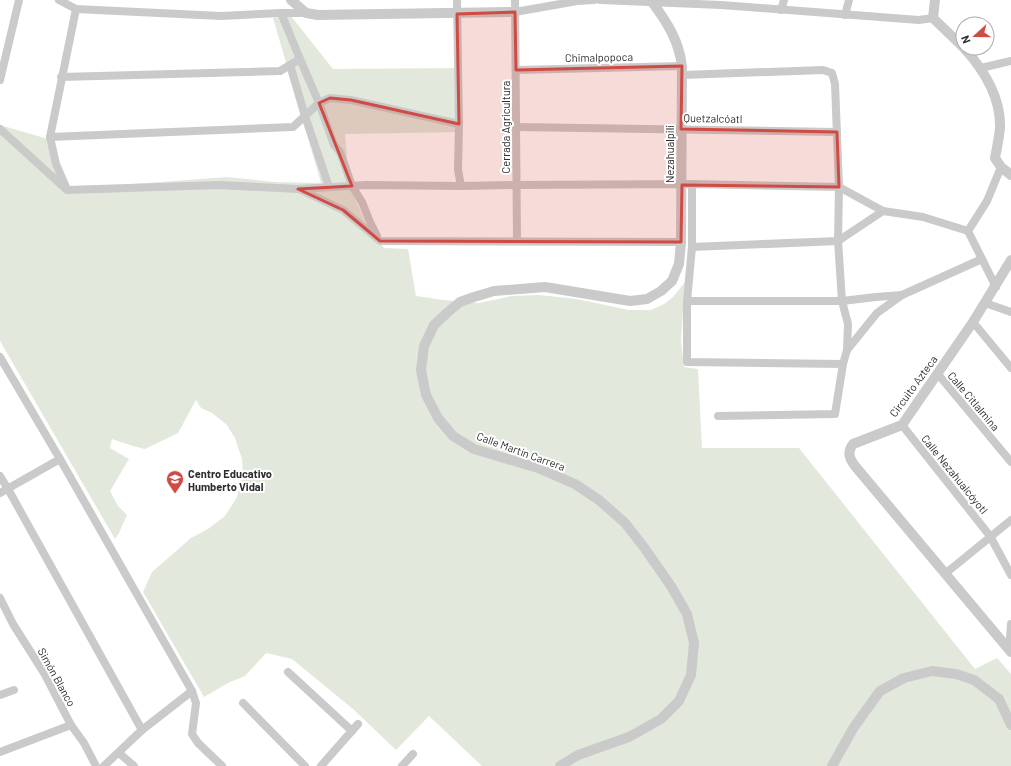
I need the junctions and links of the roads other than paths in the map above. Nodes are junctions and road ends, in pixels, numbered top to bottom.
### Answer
1 (19, 0) edge
2 (59, 0) edge
3 (291, 0) edge
4 (457, 0) edge
5 (515, 0) edge
6 (594, 0) edge
7 (600, 0) edge
8 (784, 0) edge
9 (849, 0) edge
10 (935, 0) edge
11 (652, 1) edge
12 (676, 1) edge
13 (731, 3) edge
14 (76, 9) junction
15 (781, 10) junction
16 (515, 12) junction
17 (282, 13) junction
18 (306, 13) junction
19 (457, 14) junction
20 (845, 15) junction
21 (934, 18) junction
22 (955, 40) edge
23 (970, 56) edge
24 (300, 59) junction
25 (1011, 60) edge
26 (290, 65) junction
27 (981, 68) junction
28 (516, 70) junction
29 (682, 70) junction
30 (61, 77) junction
31 (0, 80) edge
32 (319, 103) junction
33 (305, 116) junction
34 (459, 124) junction
35 (516, 127) junction
36 (0, 129) edge
37 (681, 129) junction
38 (837, 132) junction
39 (50, 137) junction
40 (1001, 167) junction
41 (1011, 175) edge
42 (516, 185) junction
43 (687, 185) junction
44 (352, 186) junction
45 (461, 186) junction
46 (329, 187) junction
47 (838, 187) junction
48 (298, 189) junction
49 (67, 190) junction
50 (883, 211) junction
51 (968, 232) junction
52 (380, 241) junction
53 (517, 241) junction
54 (838, 241) junction
55 (682, 242) junction
56 (692, 247) junction
57 (982, 259) junction
58 (1011, 260) edge
59 (996, 287) junction
60 (902, 295) junction
61 (687, 301) junction
62 (842, 301) junction
63 (985, 303) junction
64 (1011, 312) edge
65 (973, 322) junction
66 (847, 350) junction
67 (0, 357) edge
68 (844, 364) junction
69 (1011, 368) edge
70 (937, 373) junction
71 (718, 416) dead end
72 (902, 425) junction
73 (60, 459) junction
74 (1011, 462) edge
75 (0, 476) edge
76 (8, 489) junction
77 (0, 493) edge
78 (1011, 520) edge
79 (990, 536) junction
80 (946, 573) junction
81 (1011, 576) edge
82 (0, 598) edge
83 (1011, 624) edge
84 (1010, 651) edge
85 (288, 672) dead end
86 (14, 690) dead end
87 (192, 691) junction
88 (0, 695) edge
89 (243, 703) dead end
90 (358, 724) dead end
91 (71, 725) junction
92 (1011, 725) edge
93 (142, 730) junction
94 (352, 731) junction
95 (0, 752) edge
96 (119, 752) junction
97 (413, 754) dead end
98 (96, 766) edge
99 (104, 766) edge
100 (134, 766) edge
101 (222, 766) edge
102 (305, 766) edge
103 (321, 766) edge
104 (402, 766) edge
105 (560, 766) edge
106 (832, 766) edge

1 - 31 street
2 - 14 street
3 - 18 street
4 - 19 street
5 - 16 street, Cerrada Agricultura
6 - 16 street
7 - 11 street
8 - 15 street
9 - 20 street
10 - 21 street
11 - 12 street
11 - 29 street, Nezahualpili
12 - 13 street
13 - 15 street
14 - 17 street
14 - 30 street
15 - 20 street
16 - 19 street
16 - 28 street, Cerrada Agricultura
17 - 18 street
17 - 24 street
18 - 19 street
19 - 34 street
20 - 21 street
21 - 22 street
23 - 27 street
24 - 26 street
24 - 32 street
25 - 27 street
26 - 30 street
26 - 33 street
27 - 40 street
28 - 29 street, Chimalpopoca
28 - 35 street, Cerrada Agricultura
29 - 37 street, Nezahualpili
29 - 38 street, Chimalpopoca
30 - 39 street
32 - 33 street
32 - 34 street
32 - 44 street
33 - 39 street
33 - 46 street
34 - 45 street
35 - 37 street, Quetzalcóatl
35 - 42 street, Cerrada Agricultura
36 - 49 street
37 - 38 street, Quetzalcóatl
37 - 43 street, Nezahualpili
38 - 47 street
39 - 49 street
40 - 41 street
40 - 51 street
42 - 43 street
42 - 45 street
42 - 53 street, Cerrada Agricultura
43 - 47 street
43 - 55 street, Nezahualpili
43 - 56 street
44 - 45 street
44 - 46 street
44 - 52 street
46 - 48 street
47 - 50 street
47 - 54 street
48 - 49 street
48 - 52 street
50 - 51 street
50 - 54 street
51 - 57 street
52 - 53 street
53 - 55 street
54 - 56 street
54 - 62 street
55 - 105 street, Calle Martín Carrera
56 - 61 street
57 - 59 street
57 - 60 street
58 - 59 street, Circuito Azteca
59 - 63 street, Circuito Azteca
60 - 62 street
60 - 66 street
61 - 62 street
61 - 68 street
62 - 66 street
63 - 64 street
63 - 65 street, Circuito Azteca
65 - 69 street
65 - 70 street, Circuito Azteca
66 - 68 street
67 - 73 street
68 - 71 street
70 - 72 street, Circuito Azteca
70 - 74 street, Calle Citlalmina
72 - 79 street, Calle Nezahualcóyotl
72 - 80 street, Circuito Azteca
73 - 76 street
73 - 87 street
75 - 76 street
76 - 77 street
76 - 93 street
78 - 79 street
79 - 80 street
79 - 81 street, Calle Nezahualcóyotl
80 - 84 street, Circuito Azteca
82 - 91 street, Simón Blanco
83 - 84 street
85 - 94 street
86 - 88 street
87 - 93 street
87 - 101 street
89 - 102 street
90 - 94 street
91 - 95 street
91 - 98 street, Simón Blanco
92 - 106 street
93 - 96 street
94 - 103 street
96 - 99 street
96 - 100 street
97 - 104 street

